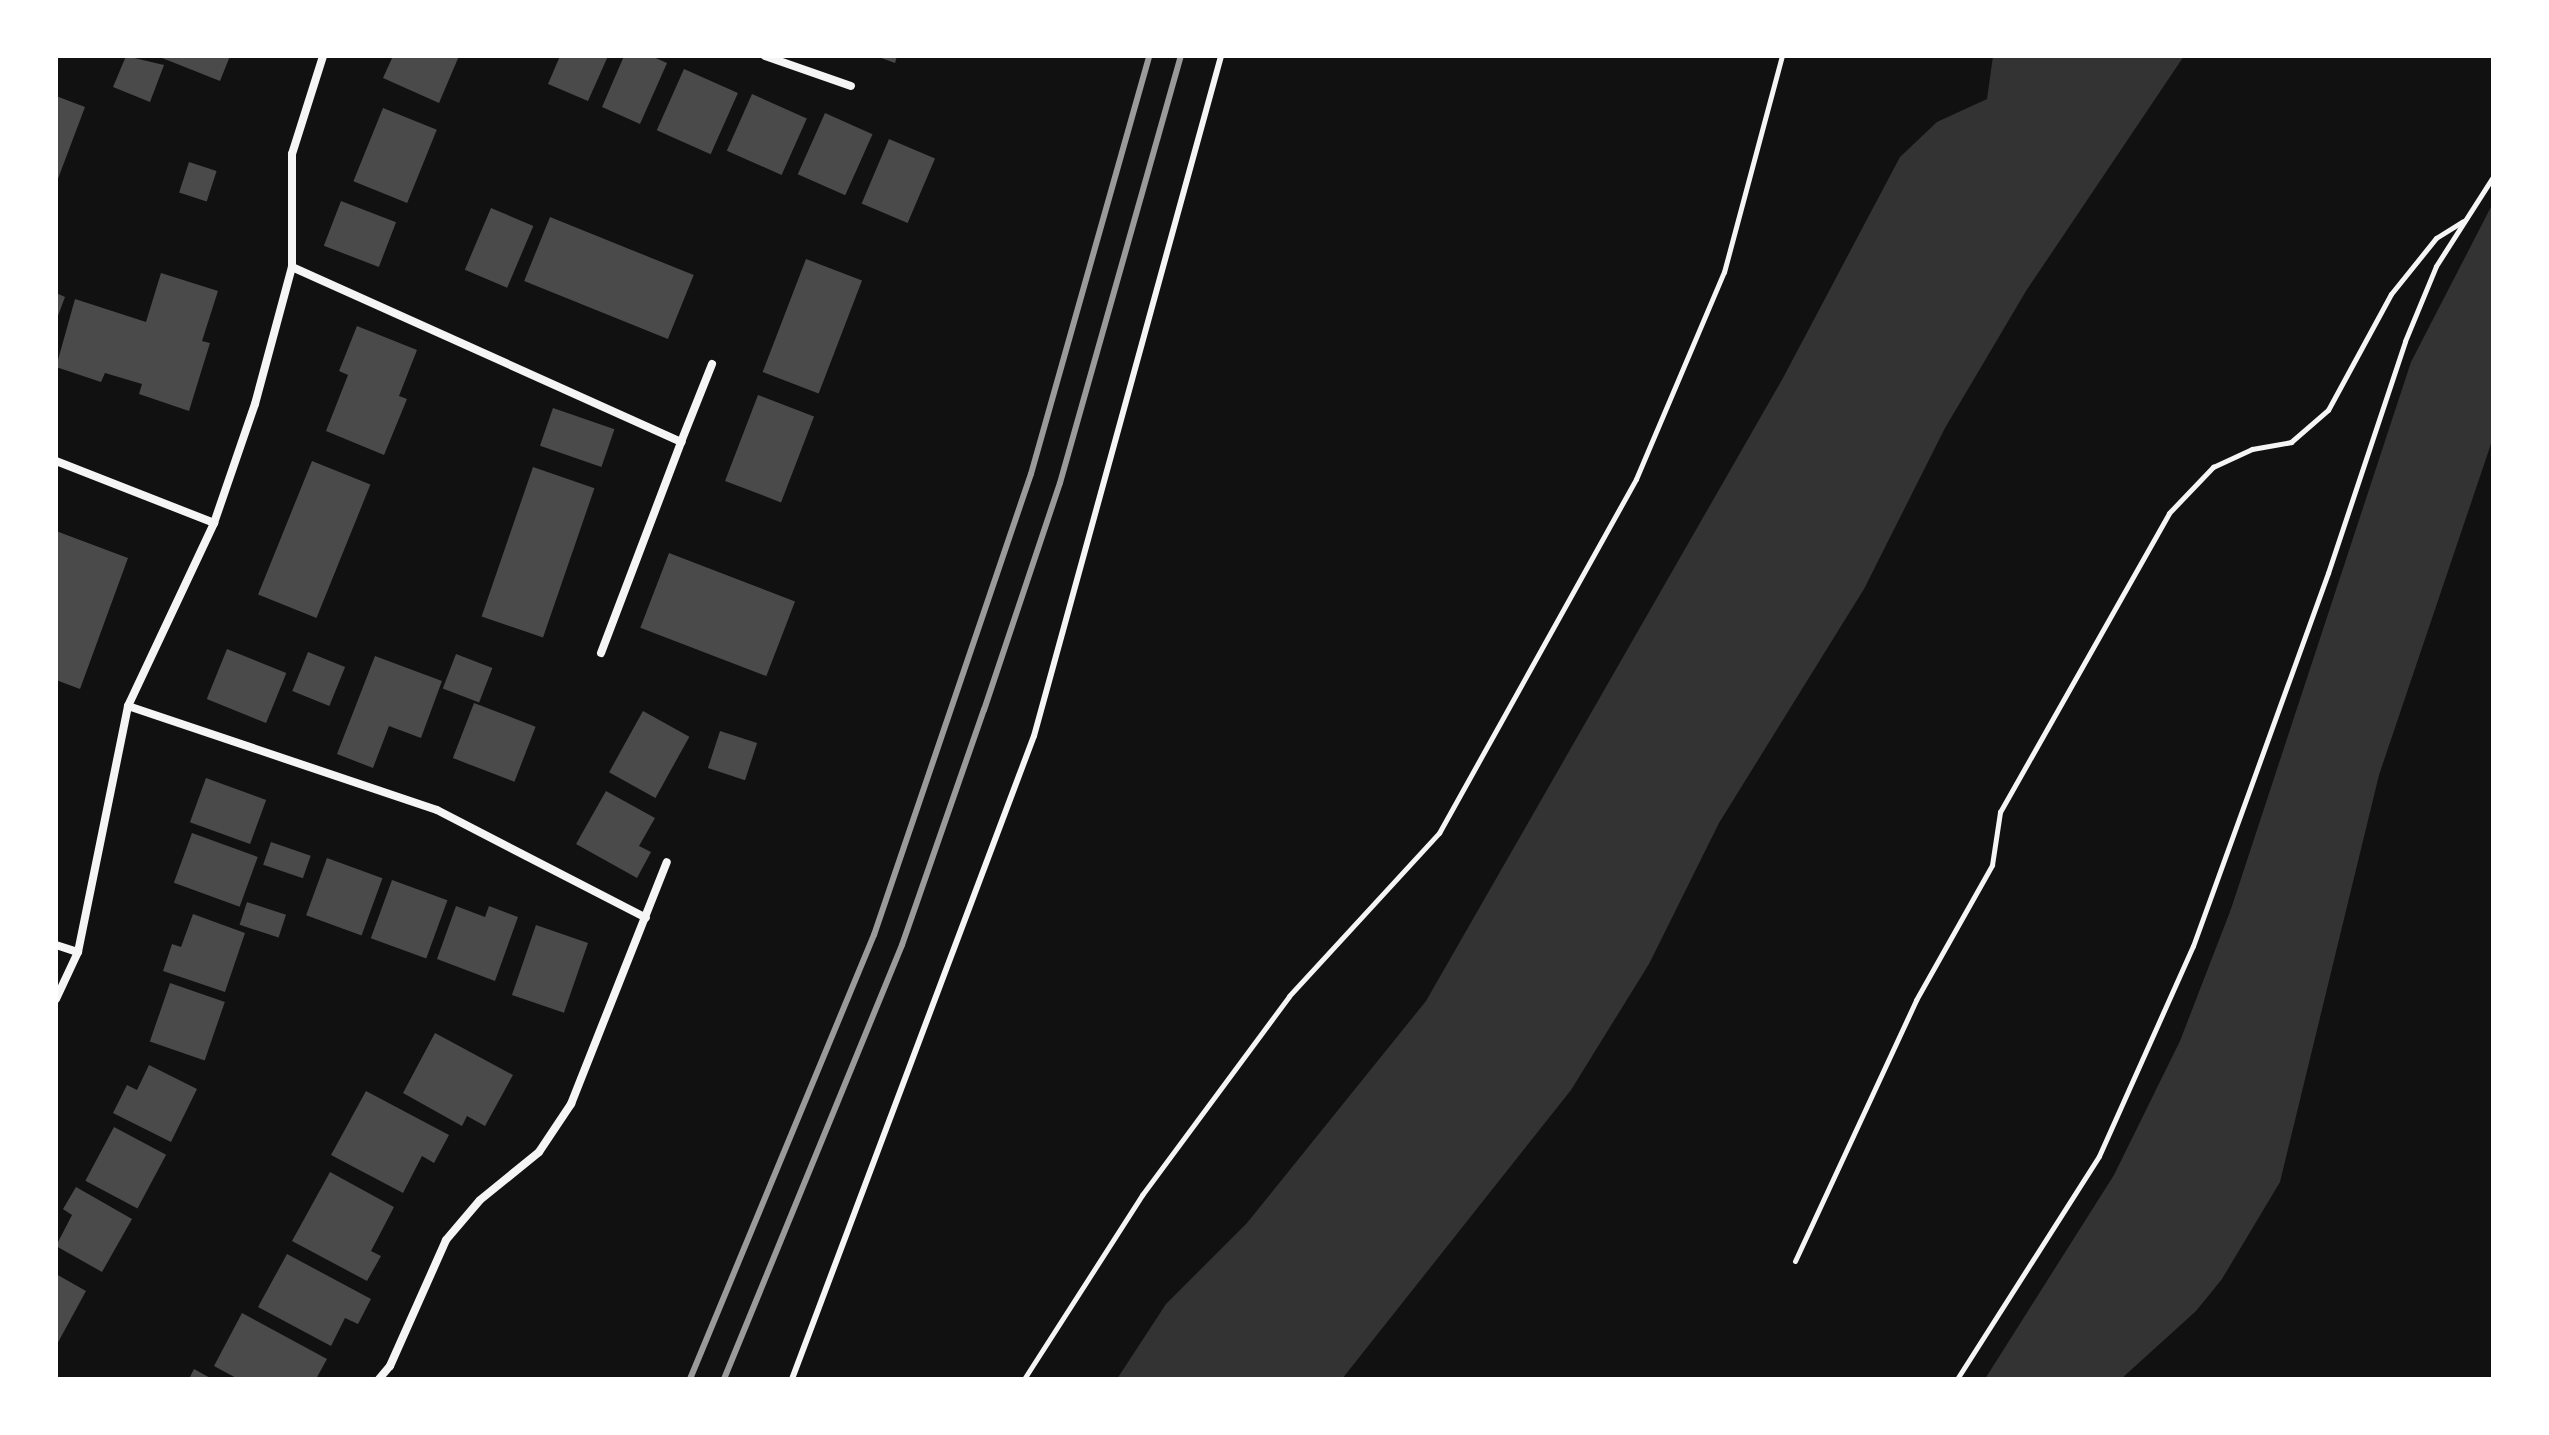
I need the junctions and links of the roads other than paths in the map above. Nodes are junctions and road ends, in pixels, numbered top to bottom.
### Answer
1 (323, 56) edge
2 (767, 56) edge
3 (1221, 56) edge
4 (851, 86) dead end
5 (292, 267) junction
6 (712, 364) dead end
7 (681, 442) junction
8 (56, 461) edge
9 (214, 523) junction
10 (601, 653) dead end
11 (128, 706) junction
12 (667, 862) dead end
13 (646, 918) junction
14 (56, 945) edge
15 (78, 952) junction
16 (56, 999) edge
17 (379, 1379) edge
18 (792, 1379) edge

1 - 5 street
2 - 4 street
3 - 18 lane
5 - 7 street
5 - 9 street
6 - 7 street
7 - 10 street
8 - 9 street
9 - 11 street
11 - 13 street
11 - 15 street
12 - 13 street
13 - 17 street
14 - 15 street
15 - 16 street

